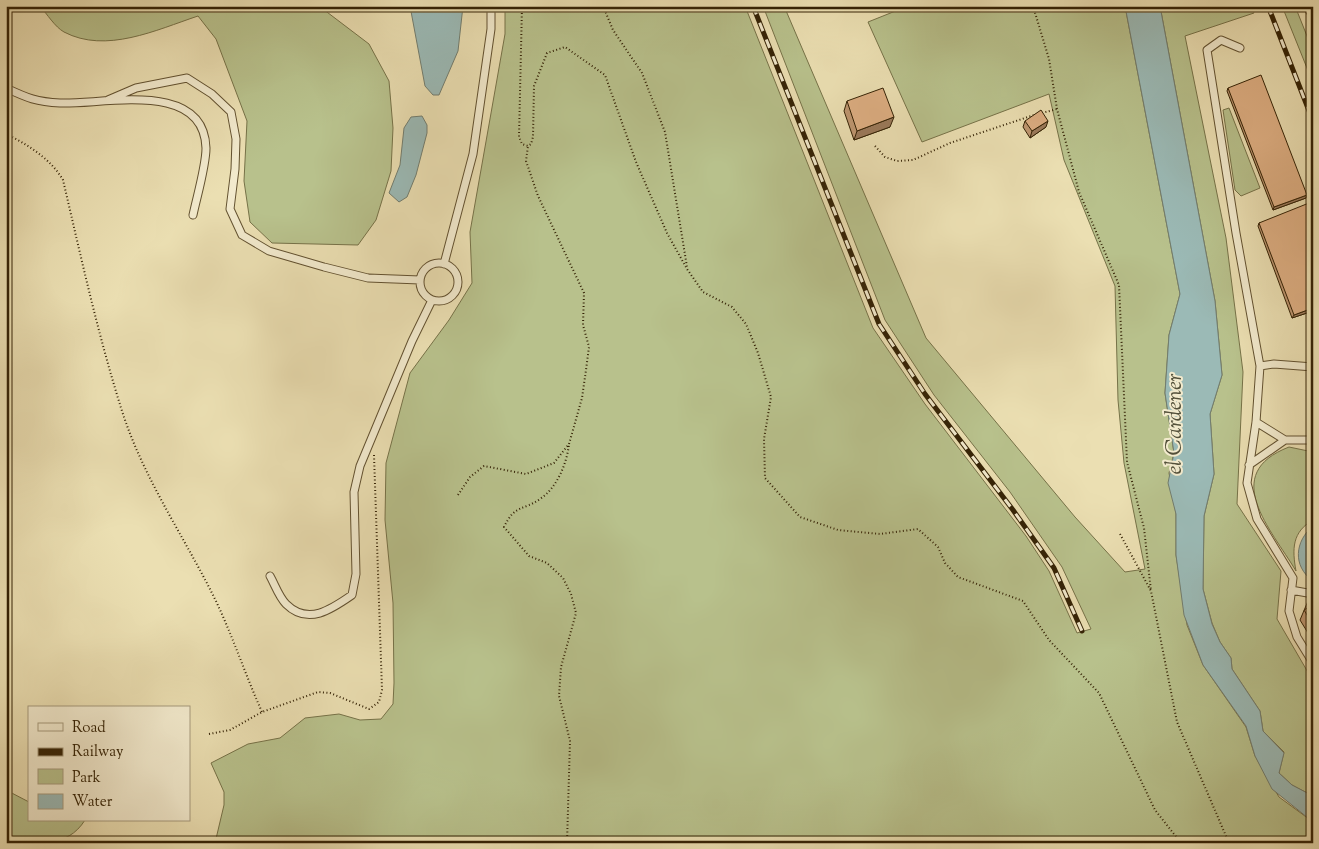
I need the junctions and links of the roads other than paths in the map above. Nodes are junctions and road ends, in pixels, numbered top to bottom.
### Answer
1 (491, 6) edge
2 (1311, 6) edge
3 (1313, 10) edge
4 (1240, 48) dead end
5 (6, 88) edge
6 (108, 100) junction
7 (193, 215) dead end
8 (444, 264) junction
9 (420, 280) junction
10 (432, 300) junction
11 (1260, 366) junction
12 (1313, 367) edge
13 (1256, 422) junction
14 (1285, 440) junction
15 (1313, 440) edge
16 (1249, 464) junction
17 (270, 576) dead end
18 (1291, 590) junction
19 (1313, 594) edge
20 (1313, 663) edge

1 - 8 lane
2 - 3 street
4 - 11 lane
5 - 6 lane
6 - 7 lane
6 - 9 lane
8 - 9 lane
8 - 10 lane
9 - 10 lane
10 - 17 lane
11 - 12 lane
11 - 13 lane
13 - 14 lane
13 - 16 lane
14 - 15 lane
14 - 16 lane
16 - 18 lane
18 - 19 lane
18 - 20 lane

